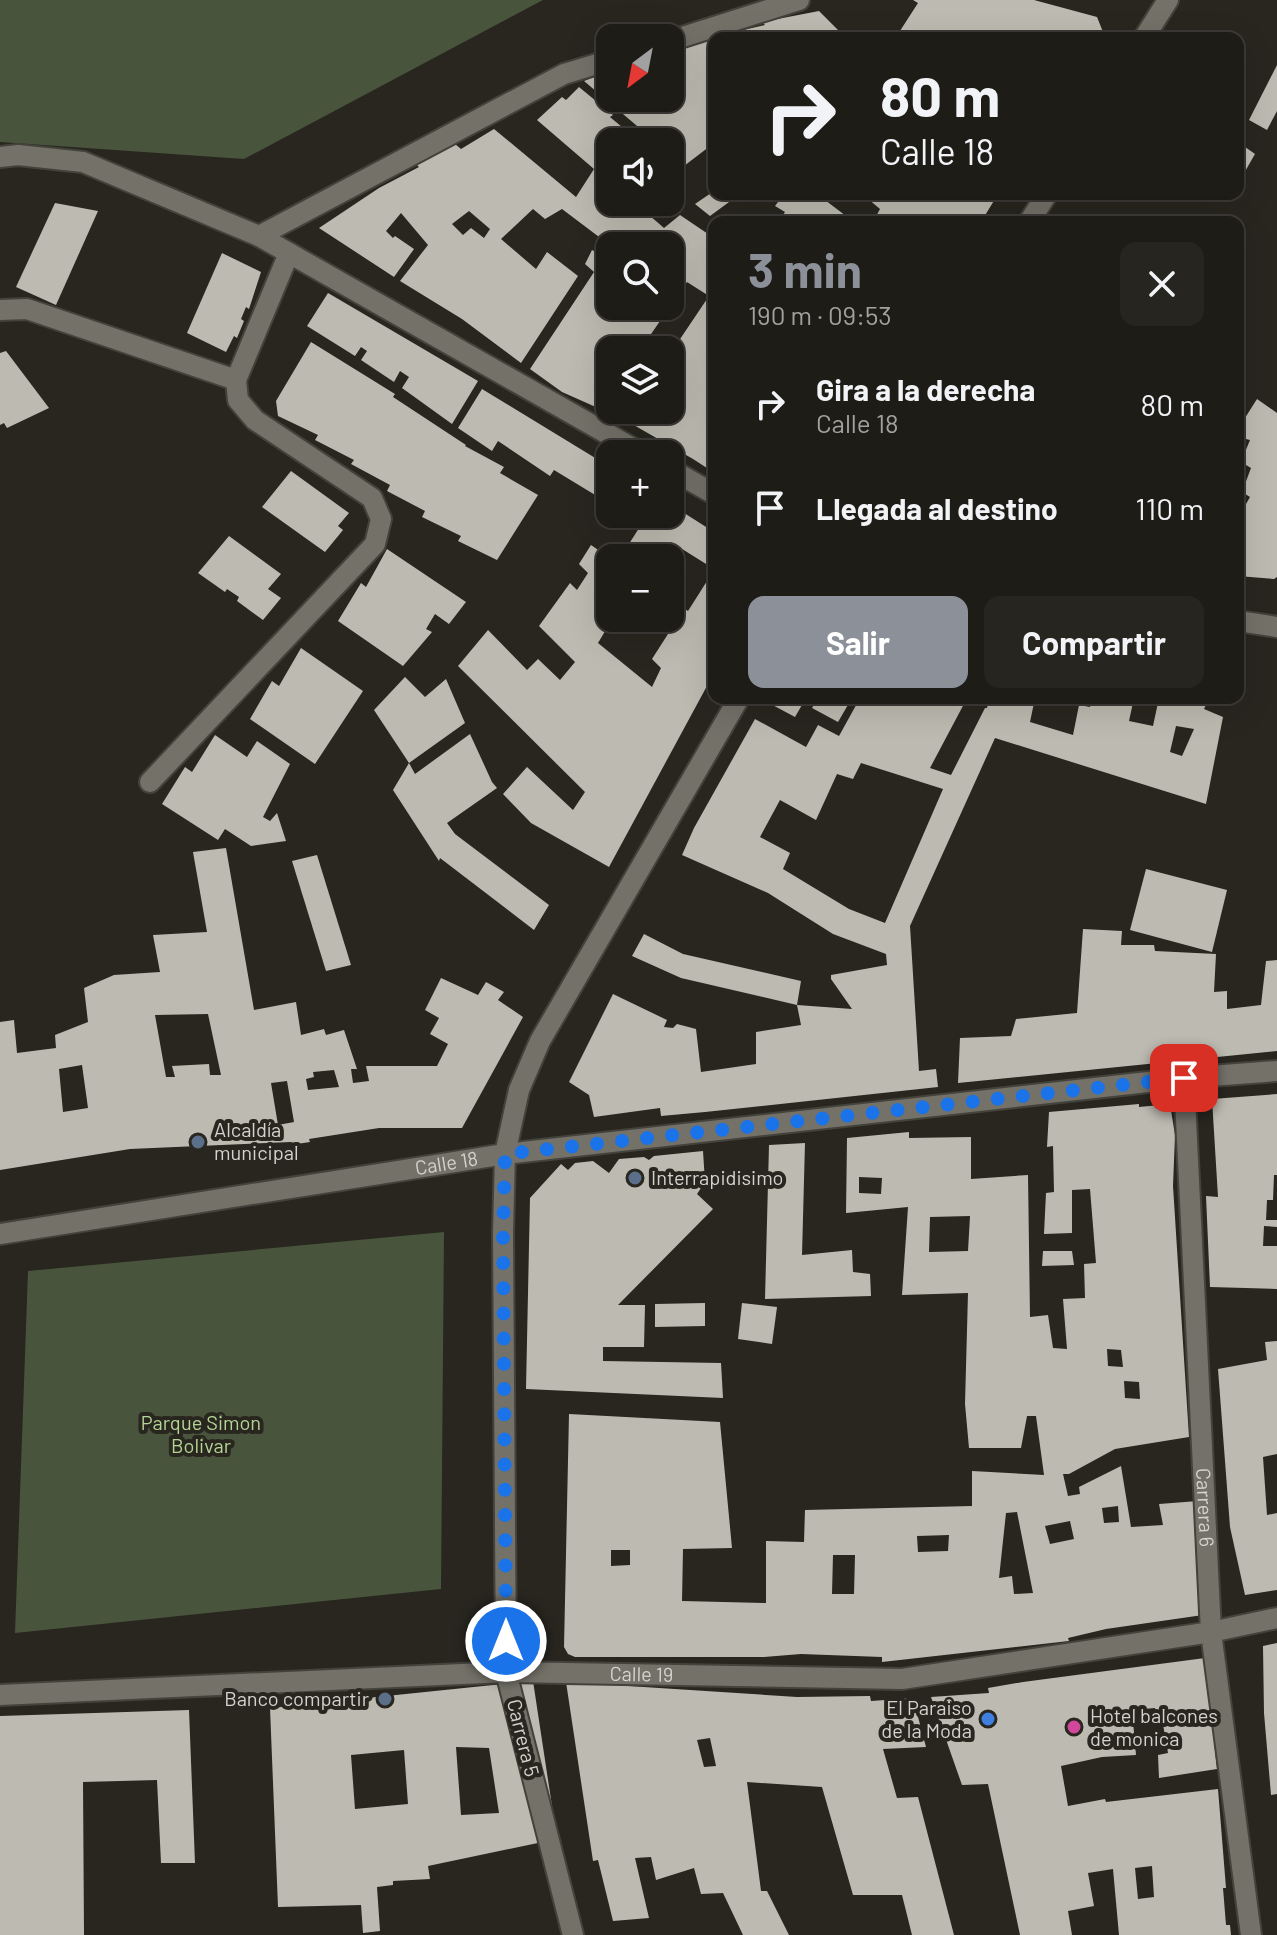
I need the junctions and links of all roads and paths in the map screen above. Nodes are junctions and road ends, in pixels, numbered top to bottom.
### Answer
1 (799, 0) edge
2 (1168, 0) edge
3 (1148, 32) edge
4 (684, 37) edge
5 (596, 64) edge
6 (0, 157) edge
7 (259, 236) junction
8 (289, 253) junction
9 (0, 310) edge
10 (236, 380) junction
11 (618, 440) edge
12 (684, 477) edge
13 (708, 491) edge
14 (1244, 622) edge
15 (1277, 627) edge
16 (736, 704) edge
17 (150, 782) dead end
18 (1277, 1071) edge
19 (1184, 1078) junction
20 (505, 1154) junction
21 (0, 1234) edge
22 (1277, 1618) edge
23 (1211, 1632) junction
24 (506, 1672) junction
25 (0, 1695) edge
26 (573, 1935) edge
27 (1251, 1935) edge

1 - 4 street
2 - 3 street
5 - 7 street
6 - 7 street
7 - 8 street
8 - 10 street
8 - 11 street
9 - 10 street
10 - 17 street
12 - 13 street
14 - 15 street
16 - 20 street, Carrera 5
18 - 19 street, Calle 18
19 - 20 street, Calle 18
19 - 23 street, Carrera 6
20 - 21 street, Calle 18
20 - 24 street, Carrera 5
22 - 23 street, Calle 19
23 - 24 street, Calle 19
23 - 27 street, Carrera 6
24 - 25 street, Calle 19
24 - 26 street, Carrera 5

